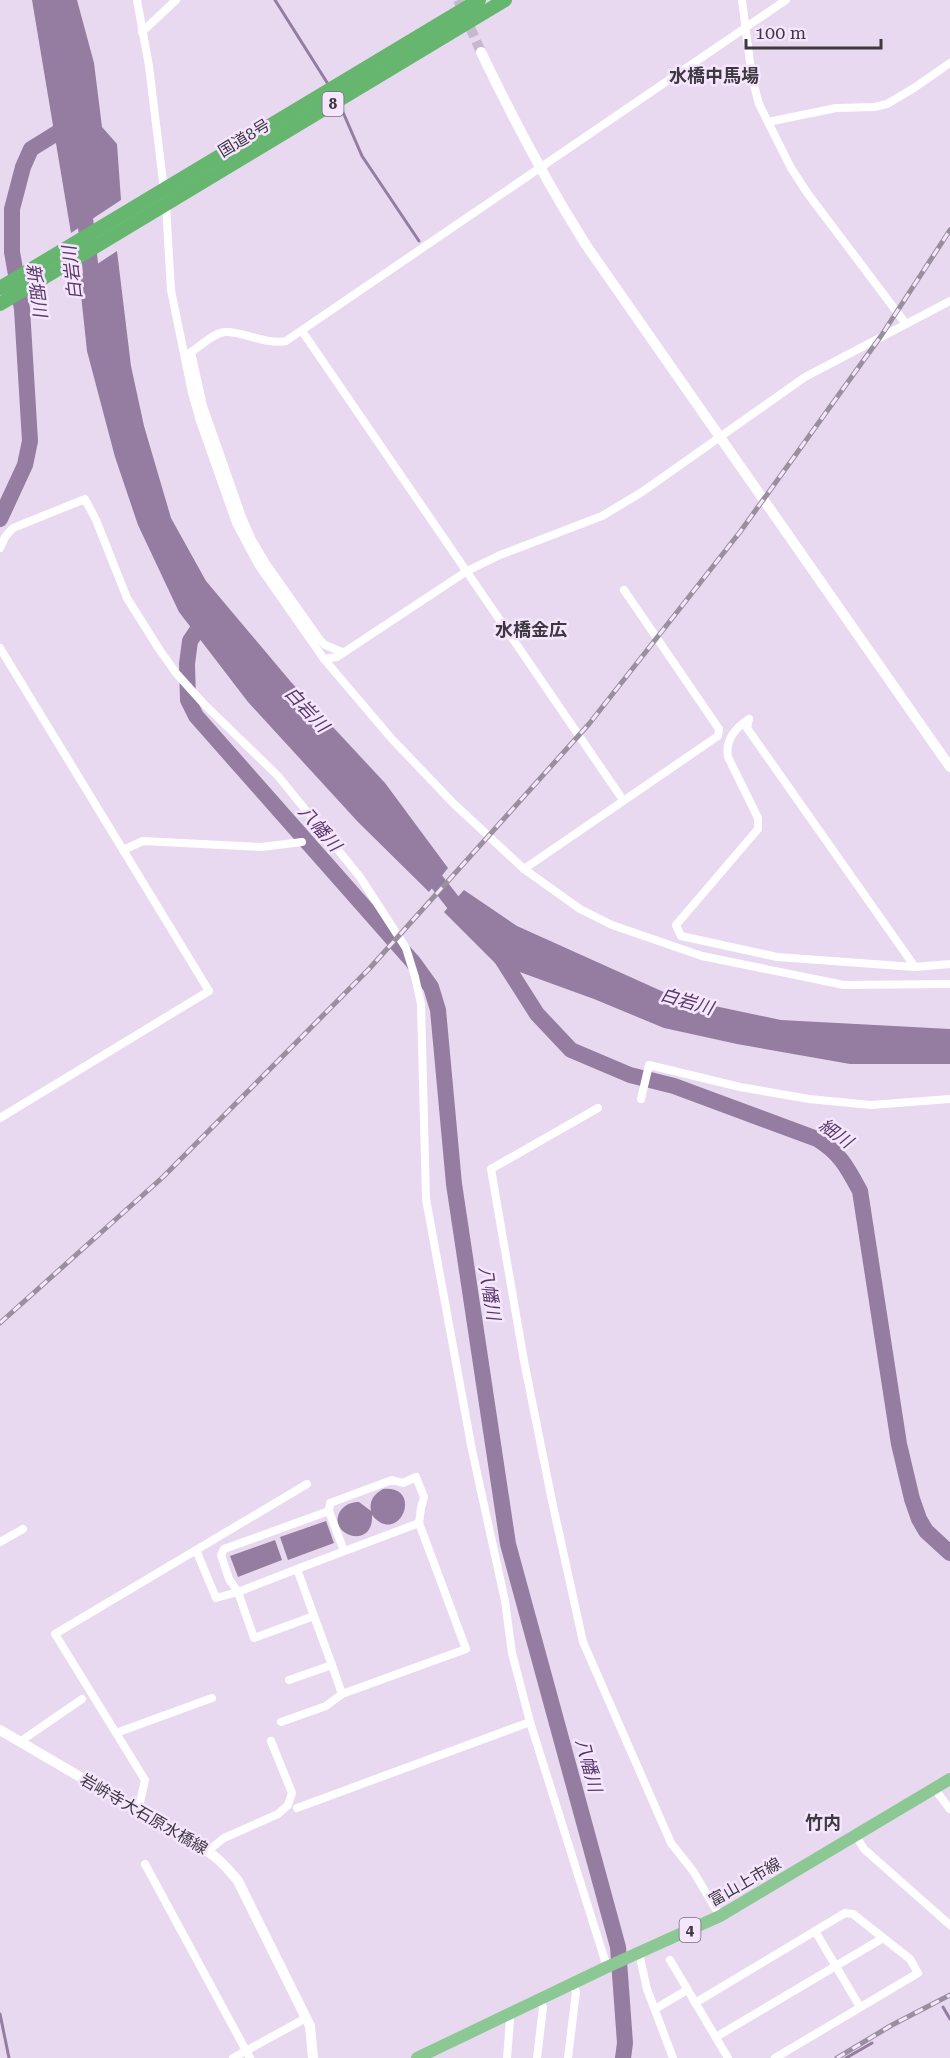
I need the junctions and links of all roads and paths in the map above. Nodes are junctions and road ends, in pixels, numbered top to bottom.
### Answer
1 (137, 0) edge
2 (176, 0) edge
3 (479, 0) edge
4 (505, 0) edge
5 (742, 0) edge
6 (786, 0) edge
7 (746, 27) junction
8 (142, 32) junction
9 (481, 52) tunnel mouth
10 (950, 63) edge
11 (768, 122) junction
12 (540, 169) junction
13 (161, 200) junction
14 (1, 295) edge
15 (950, 301) edge
16 (906, 324) junction
17 (302, 331) junction
18 (720, 437) junction
19 (0, 548) edge
20 (467, 571) junction
21 (624, 590) dead end
22 (0, 648) edge
23 (342, 652) junction
24 (324, 659) junction
25 (950, 767) edge
26 (623, 800) junction
27 (302, 842) dead end
28 (123, 850) junction
29 (524, 869) junction
30 (950, 964) edge
31 (915, 967) junction
32 (950, 984) edge
33 (641, 1099) dead end
34 (950, 1099) edge
35 (598, 1107) dead end
36 (0, 1118) edge
37 (306, 1484) dead end
38 (329, 1510) junction
39 (419, 1523) junction
40 (23, 1529) dead end
41 (0, 1542) edge
42 (196, 1550) junction
43 (344, 1551) junction
44 (297, 1569) junction
45 (238, 1592) junction
46 (314, 1616) junction
47 (332, 1665) junction
48 (289, 1680) dead end
49 (342, 1694) junction
50 (212, 1698) dead end
51 (82, 1699) dead end
52 (280, 1722) dead end
53 (530, 1722) junction
54 (0, 1730) edge
55 (116, 1733) junction
56 (21, 1741) junction
57 (271, 1741) dead end
58 (950, 1779) edge
59 (934, 1788) junction
60 (297, 1808) dead end
61 (950, 1809) edge
62 (138, 1811) junction
63 (856, 1836) junction
64 (209, 1850) junction
65 (145, 1864) dead end
66 (720, 1916) junction
67 (950, 1925) edge
68 (815, 1931) junction
69 (883, 1938) junction
70 (639, 1953) junction
71 (670, 1960) dead end
72 (836, 1966) junction
73 (607, 1967) junction
74 (572, 1984) junction
75 (687, 1990) junction
76 (540, 2000) junction
77 (695, 2003) junction
78 (860, 2007) junction
79 (655, 2009) junction
80 (508, 2015) junction
81 (306, 2018) junction
82 (716, 2037) junction
83 (248, 2054) edge
84 (233, 2058) edge
85 (313, 2058) edge
86 (417, 2058) edge
87 (507, 2058) edge
88 (537, 2058) edge
89 (568, 2058) edge
90 (673, 2058) edge
91 (728, 2058) edge
92 (775, 2058) edge

1 - 8 street
2 - 8 street
3 - 13 highway, 国道8号 / 8
4 - 13 highway, 国道8号 / 8
5 - 7 street
6 - 7 street
7 - 11 street
7 - 12 street
8 - 13 street
9 - 12 street
10 - 11 street
11 - 16 street
12 - 17 street
12 - 18 street
13 - 14 highway, 国道8号 / 8
13 - 24 street
15 - 16 street
16 - 18 street
17 - 20 street
17 - 23 street
18 - 20 street
18 - 25 street
19 - 53 street
20 - 23 street
20 - 26 street
21 - 26 street
22 - 28 street
23 - 24 street
24 - 29 street
26 - 29 street
27 - 28 street
28 - 36 street
29 - 32 street
30 - 31 street
31 - 31 street
33 - 34 street
35 - 66 street
37 - 42 street
38 - 39 street
38 - 43 street
38 - 45 street
39 - 43 street
39 - 49 street
40 - 41 street
42 - 45 street
42 - 55 street
43 - 44 street
44 - 45 street
44 - 46 street
45 - 46 street
46 - 47 street
47 - 48 street
47 - 49 street
49 - 52 street
50 - 55 street
51 - 56 street
53 - 60 street
53 - 73 street
54 - 56 street, 岩峅寺大石原水橋線
55 - 62 street
56 - 62 street, 岩峅寺大石原水橋線
57 - 64 street
58 - 59 main road, 富山上市線 / 4
59 - 61 street
59 - 63 main road, 富山上市線 / 4
62 - 64 street, 岩峅寺大石原水橋線
63 - 66 main road, 富山上市線 / 4
63 - 67 street
64 - 81 street, 岩峅寺大石原水橋線
65 - 83 street
66 - 70 main road, 富山上市線 / 4
68 - 69 street
68 - 72 street
68 - 77 street
69 - 72 street
69 - 78 street
70 - 73 main road, 富山上市線 / 4
70 - 79 street
71 - 75 street
72 - 78 street
72 - 82 street
73 - 74 main road, 富山上市線 / 4
74 - 76 main road, 富山上市線 / 4
74 - 89 street
75 - 77 street
75 - 79 street
76 - 80 main road, 富山上市線 / 4
76 - 88 street
77 - 82 street
78 - 92 street
79 - 90 street
80 - 86 main road, 富山上市線 / 4
80 - 87 street
81 - 83 street
81 - 85 street, 岩峅寺大石原水橋線
82 - 91 street
83 - 84 street

